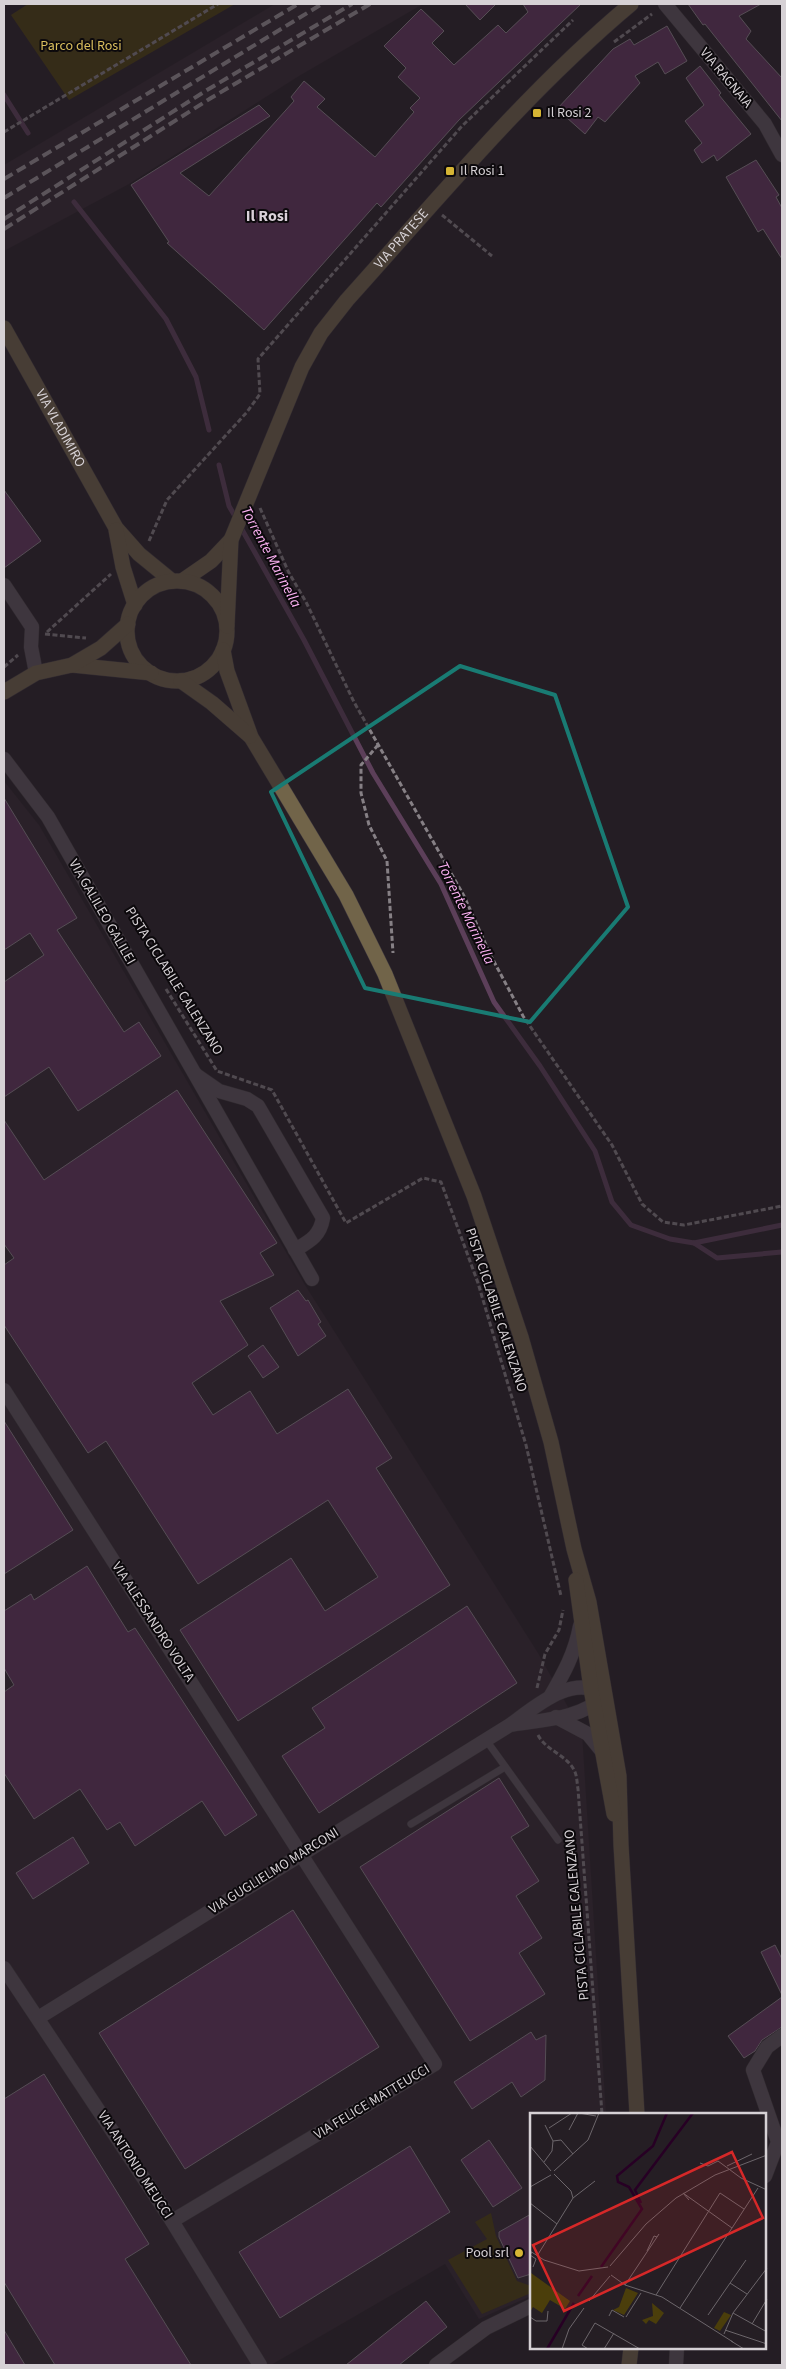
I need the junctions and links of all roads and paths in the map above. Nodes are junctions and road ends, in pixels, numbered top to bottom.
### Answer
1 (218, 4) edge
2 (630, 4) edge
3 (665, 4) edge
4 (573, 20) dead end
5 (4, 132) edge
6 (782, 155) edge
7 (441, 214) dead end
8 (492, 256) dead end
9 (4, 328) edge
10 (258, 504) dead end
11 (116, 528) junction
12 (231, 540) junction
13 (148, 544) dead end
14 (115, 570) dead end
15 (177, 581) junction
16 (4, 585) edge
17 (135, 605) junction
18 (128, 624) junction
19 (227, 626) junction
20 (94, 638) dead end
21 (223, 650) junction
22 (22, 652) dead end
23 (72, 664) junction
24 (4, 667) edge
25 (36, 674) junction
26 (151, 674) junction
27 (180, 680) junction
28 (4, 692) edge
29 (251, 737) junction
30 (378, 745) junction
31 (4, 759) edge
32 (385, 974) junction
33 (164, 986) dead end
34 (192, 1072) junction
35 (237, 1096) junction
36 (220, 1120) junction
37 (782, 1206) edge
38 (295, 1250) junction
39 (312, 1279) dead end
40 (4, 1390) edge
41 (574, 1549) junction
42 (561, 1598) dead end
43 (563, 1608) dead end
44 (581, 1623) junction
45 (591, 1688) junction
46 (536, 1691) dead end
47 (550, 1697) junction
48 (599, 1700) junction
49 (556, 1717) junction
50 (510, 1725) junction
51 (535, 1731) dead end
52 (486, 1740) junction
53 (601, 1750) junction
54 (505, 1767) junction
55 (411, 1824) dead end
56 (558, 1840) dead end
57 (621, 1845) junction
58 (303, 1854) junction
59 (4, 1968) edge
60 (38, 2018) junction
61 (782, 2036) edge
62 (602, 2113) edge
63 (637, 2113) edge
64 (766, 2173) edge
65 (172, 2221) junction
66 (530, 2306) edge
67 (631, 2349) edge
68 (677, 2349) edge
69 (260, 2365) edge
70 (436, 2365) edge
71 (629, 2365) edge
72 (676, 2365) edge

1 - 5 path
2 - 12 main road, VIA PRATESE
3 - 6 street, VIA RAGNAIA
4 - 13 path
7 - 8 path
9 - 11 main road, VIA VLADIMIRO
10 - 30 path
11 - 15 main road, VIA VLADIMIRO
11 - 17 main road, VIA VLADIMIRO
12 - 15 main road
12 - 19 main road
14 - 20 path
15 - 17 main road
15 - 19 main road
16 - 25 street
17 - 18 main road
18 - 23 main road
18 - 26 main road
19 - 21 main road
21 - 27 main road
21 - 29 main road
22 - 24 path
23 - 25 main road
23 - 26 main road
25 - 28 main road
26 - 27 main road
27 - 29 main road
29 - 32 main road
30 - 32 path
30 - 37 path
31 - 34 street, VIA GALILEO GALILEI
32 - 41 main road
33 - 42 path, PISTA CICLABILE CALENZANO
34 - 35 street, VIA GALILEO GALILEI
34 - 36 street, VIA GALILEO GALILEI
35 - 36 street
35 - 38 street, VIA GALILEO GALILEI
36 - 38 street, VIA GALILEO GALILEI
38 - 39 street, VIA GALILEO GALILEI
40 - 58 street, VIA ALESSANDRO VOLTA
41 - 44 main road
41 - 48 main road
43 - 46 path
44 - 45 main road
44 - 47 street, VIA GUGLIELMO MARCONI
45 - 47 street, VIA GUGLIELMO MARCONI
45 - 48 main road
47 - 50 street, VIA GUGLIELMO MARCONI
48 - 49 street, VIA GUGLIELMO MARCONI
48 - 53 main road
48 - 57 main road
49 - 50 street, VIA GUGLIELMO MARCONI
49 - 53 street
50 - 52 street, VIA GUGLIELMO MARCONI
51 - 62 path, PISTA CICLABILE CALENZANO
52 - 54 lane
52 - 58 street, VIA GUGLIELMO MARCONI
53 - 57 main road
54 - 55 lane
54 - 56 lane
57 - 63 main road
58 - 60 street, VIA GUGLIELMO MARCONI
58 - 65 street, VIA FELICE MATTEUCCI
59 - 60 street, VIA ANTONIO MEUCCI
60 - 65 street, VIA ANTONIO MEUCCI
61 - 64 street
65 - 69 street, VIA ANTONIO MEUCCI
66 - 70 street
67 - 71 main road
68 - 72 street

